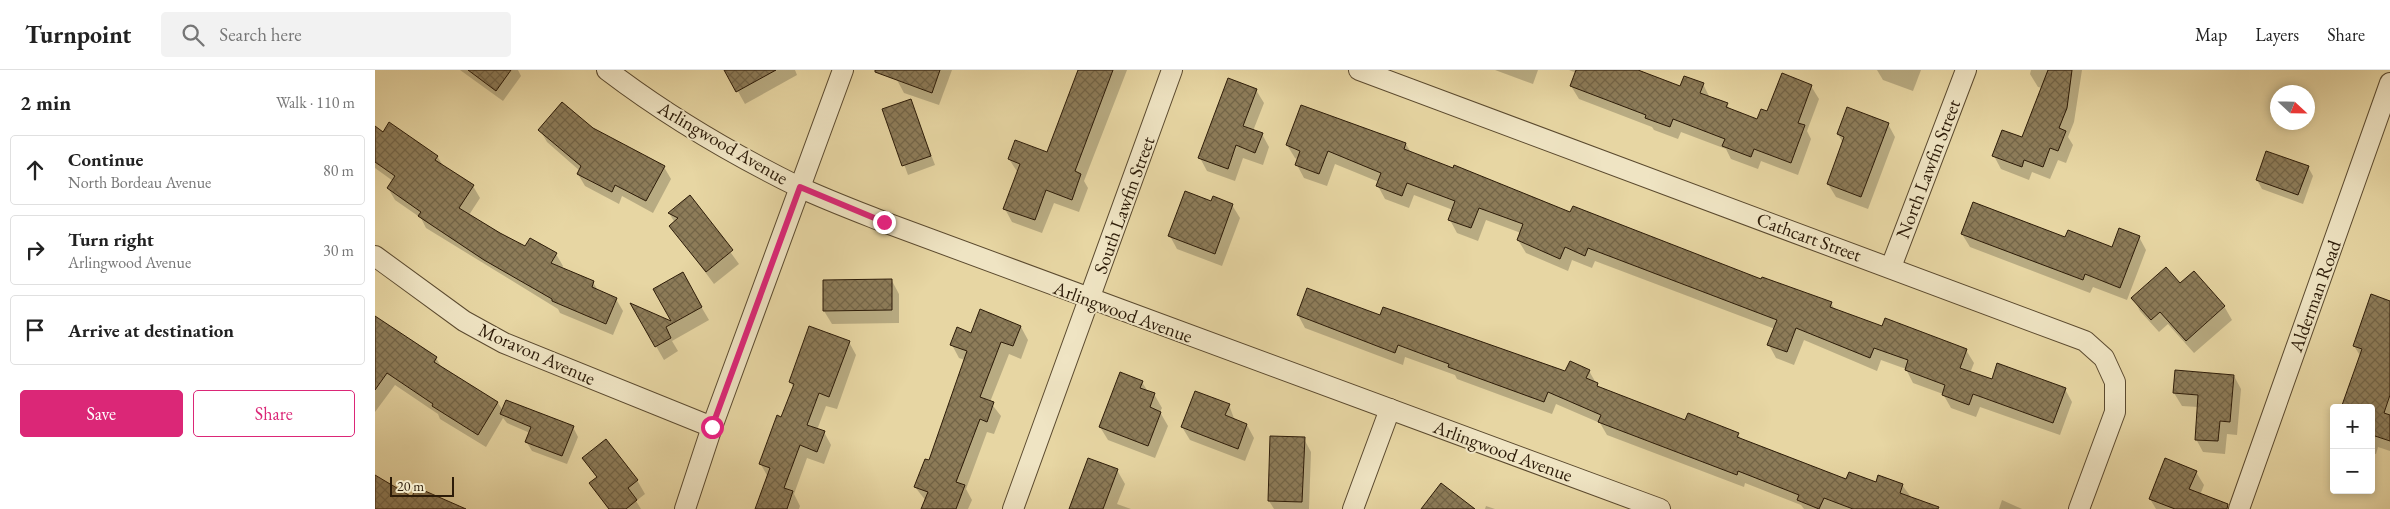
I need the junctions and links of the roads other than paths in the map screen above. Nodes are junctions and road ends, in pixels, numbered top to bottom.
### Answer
1 (607, 70) edge
2 (843, 70) edge
3 (1172, 70) edge
4 (1359, 70) edge
5 (1966, 70) edge
6 (2390, 83) edge
7 (800, 187) junction
8 (375, 256) edge
9 (1891, 267) junction
10 (1089, 300) junction
11 (1390, 409) junction
12 (712, 427) junction
13 (685, 509) edge
14 (1013, 509) edge
15 (1353, 509) edge
16 (1660, 509) edge
17 (2079, 509) edge
18 (2239, 509) edge

1 - 7 street, Arlingwood Avenue
2 - 7 street
3 - 10 street, South Lawfin Street
4 - 9 street, Cathcart Street
5 - 9 street, North Lawfin Street
6 - 18 street, Alderman Road
7 - 10 street, Arlingwood Avenue
7 - 12 street
8 - 12 street, Moravon Avenue
9 - 17 street, Cathcart Street
10 - 11 street, Arlingwood Avenue
10 - 14 street, South Lawfin Street
11 - 15 street
11 - 16 street, Arlingwood Avenue
12 - 13 street

